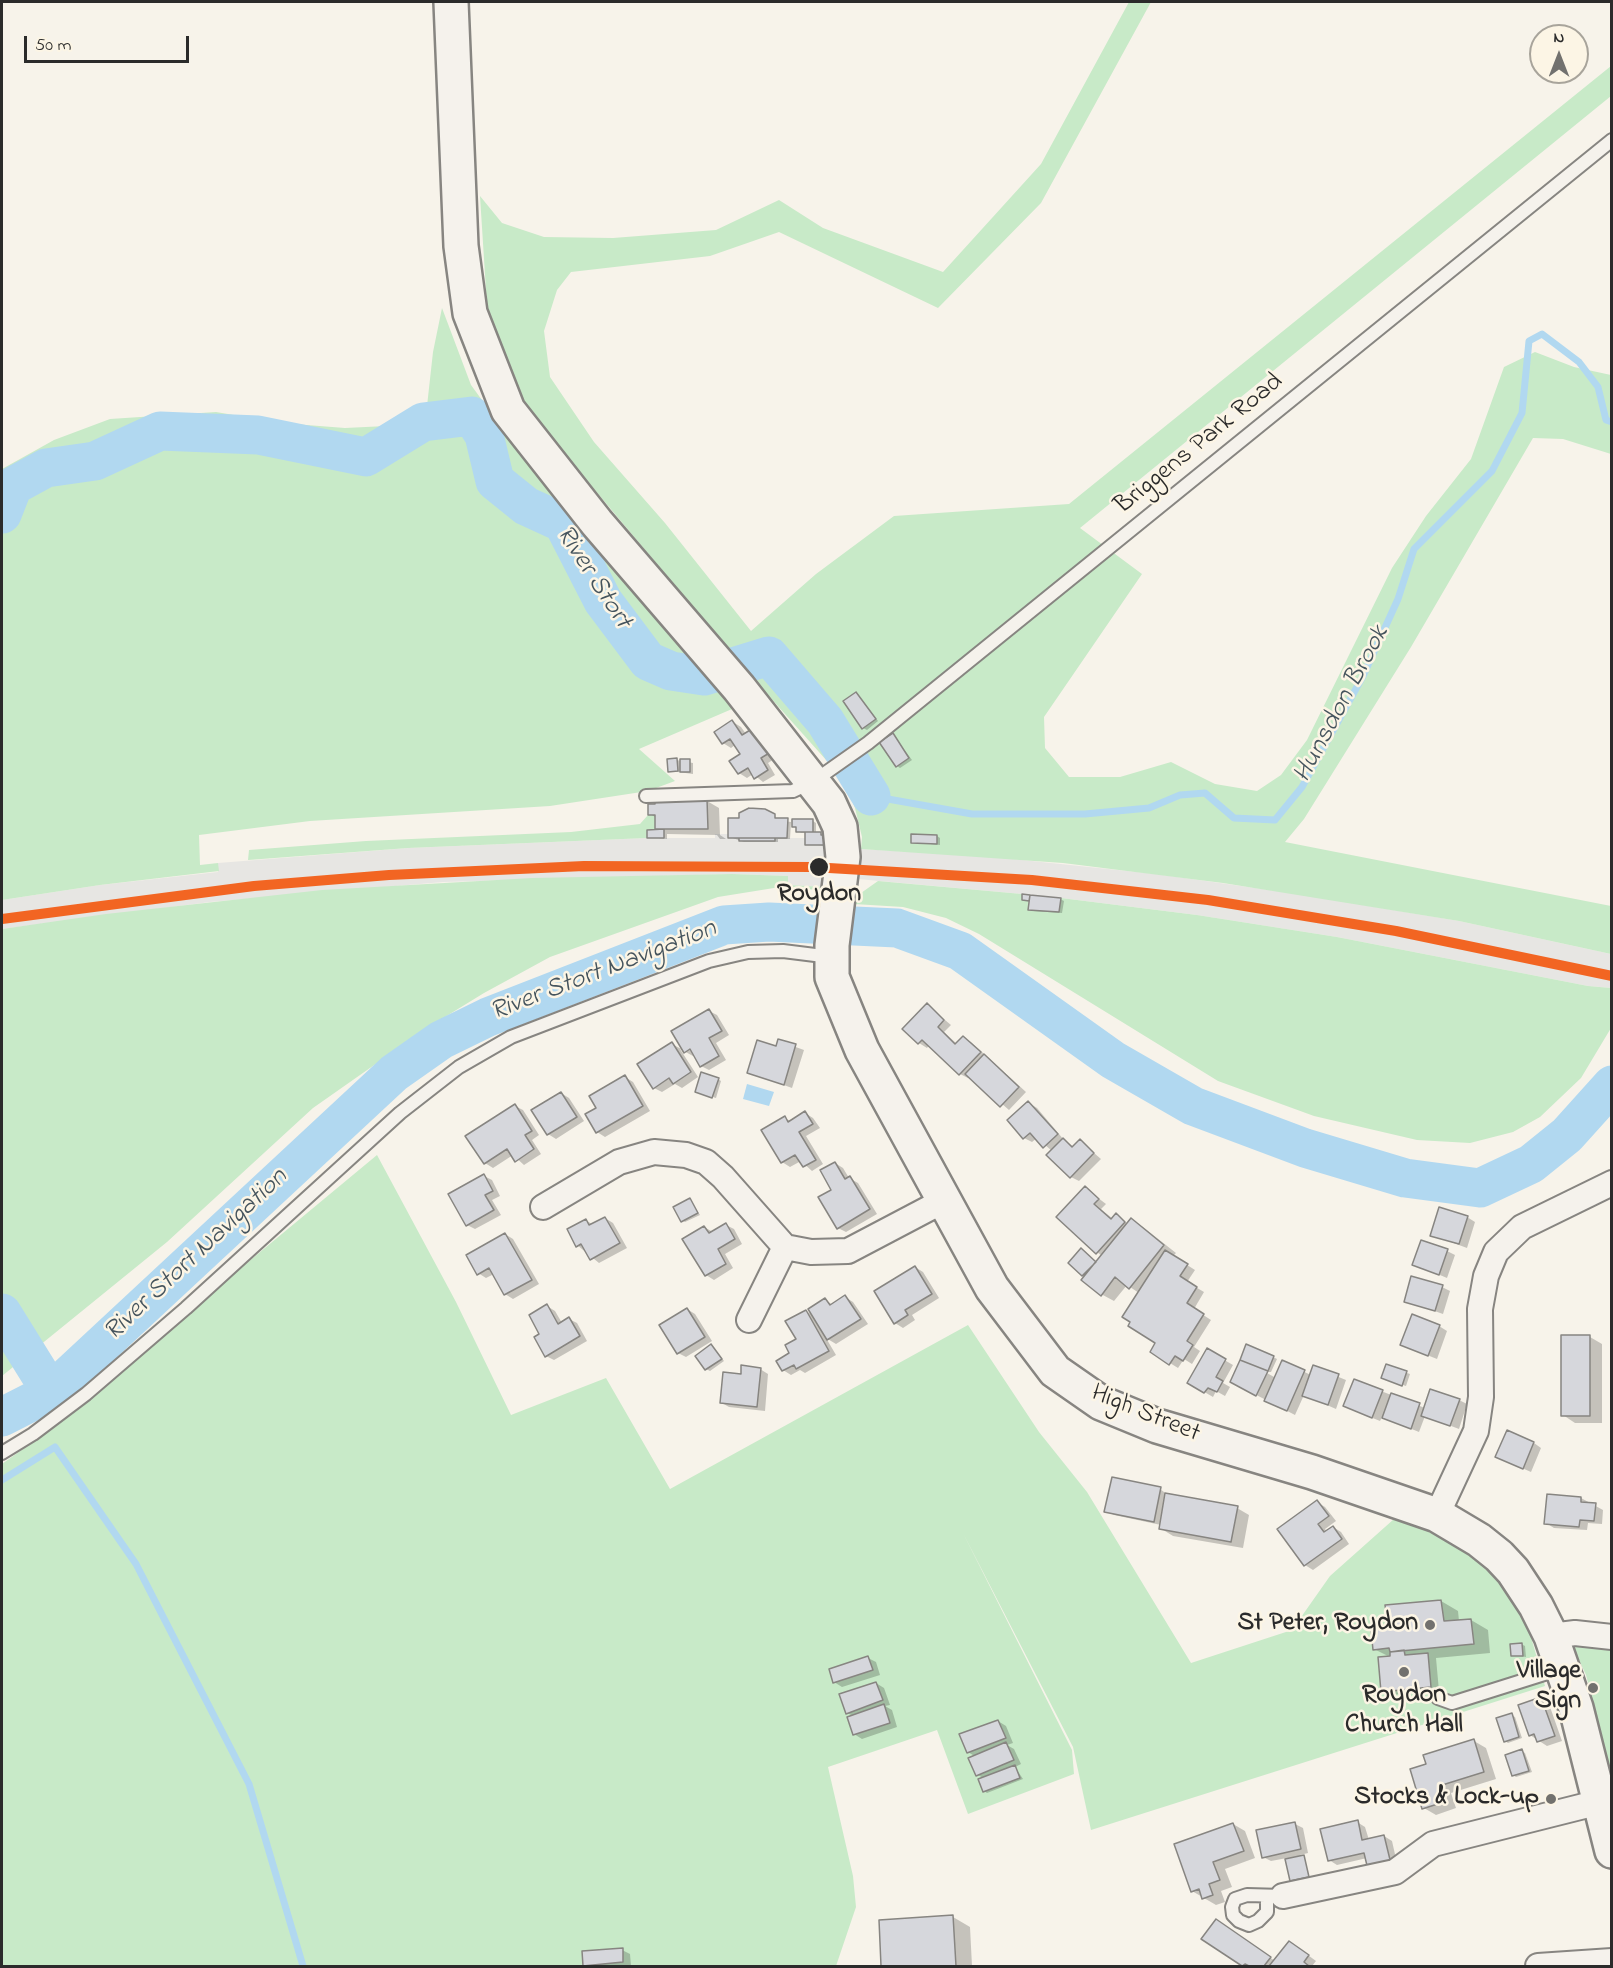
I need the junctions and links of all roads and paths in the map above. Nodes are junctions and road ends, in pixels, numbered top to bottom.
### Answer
1 (451, 2) edge
2 (1611, 140) edge
3 (825, 773) junction
4 (646, 796) dead end
5 (831, 951) junction
6 (1611, 1183) edge
7 (943, 1201) junction
8 (543, 1207) dead end
9 (785, 1246) junction
10 (749, 1320) dead end
11 (2, 1453) edge
12 (1437, 1515) junction
13 (1551, 1636) junction
14 (1611, 1636) edge
15 (1563, 1668) junction
16 (1438, 1698) dead end
17 (1600, 1802) junction
18 (1611, 1851) edge
19 (1275, 1896) dead end
20 (1611, 1961) edge
21 (1538, 1966) edge

1 - 3 main road, High Street
2 - 3 lane, Briggens Park Road
3 - 4 lane, Briggens Park Road
3 - 5 main road, High Street
5 - 7 main road, High Street
5 - 11 lane
6 - 12 street
7 - 9 street
7 - 12 main road, High Street
8 - 9 street
9 - 10 street
12 - 13 main road, High Street
13 - 14 street
13 - 15 main road, High Street
15 - 16 lane
15 - 17 main road, High Street
17 - 18 main road, High Street
17 - 19 street
20 - 21 street

